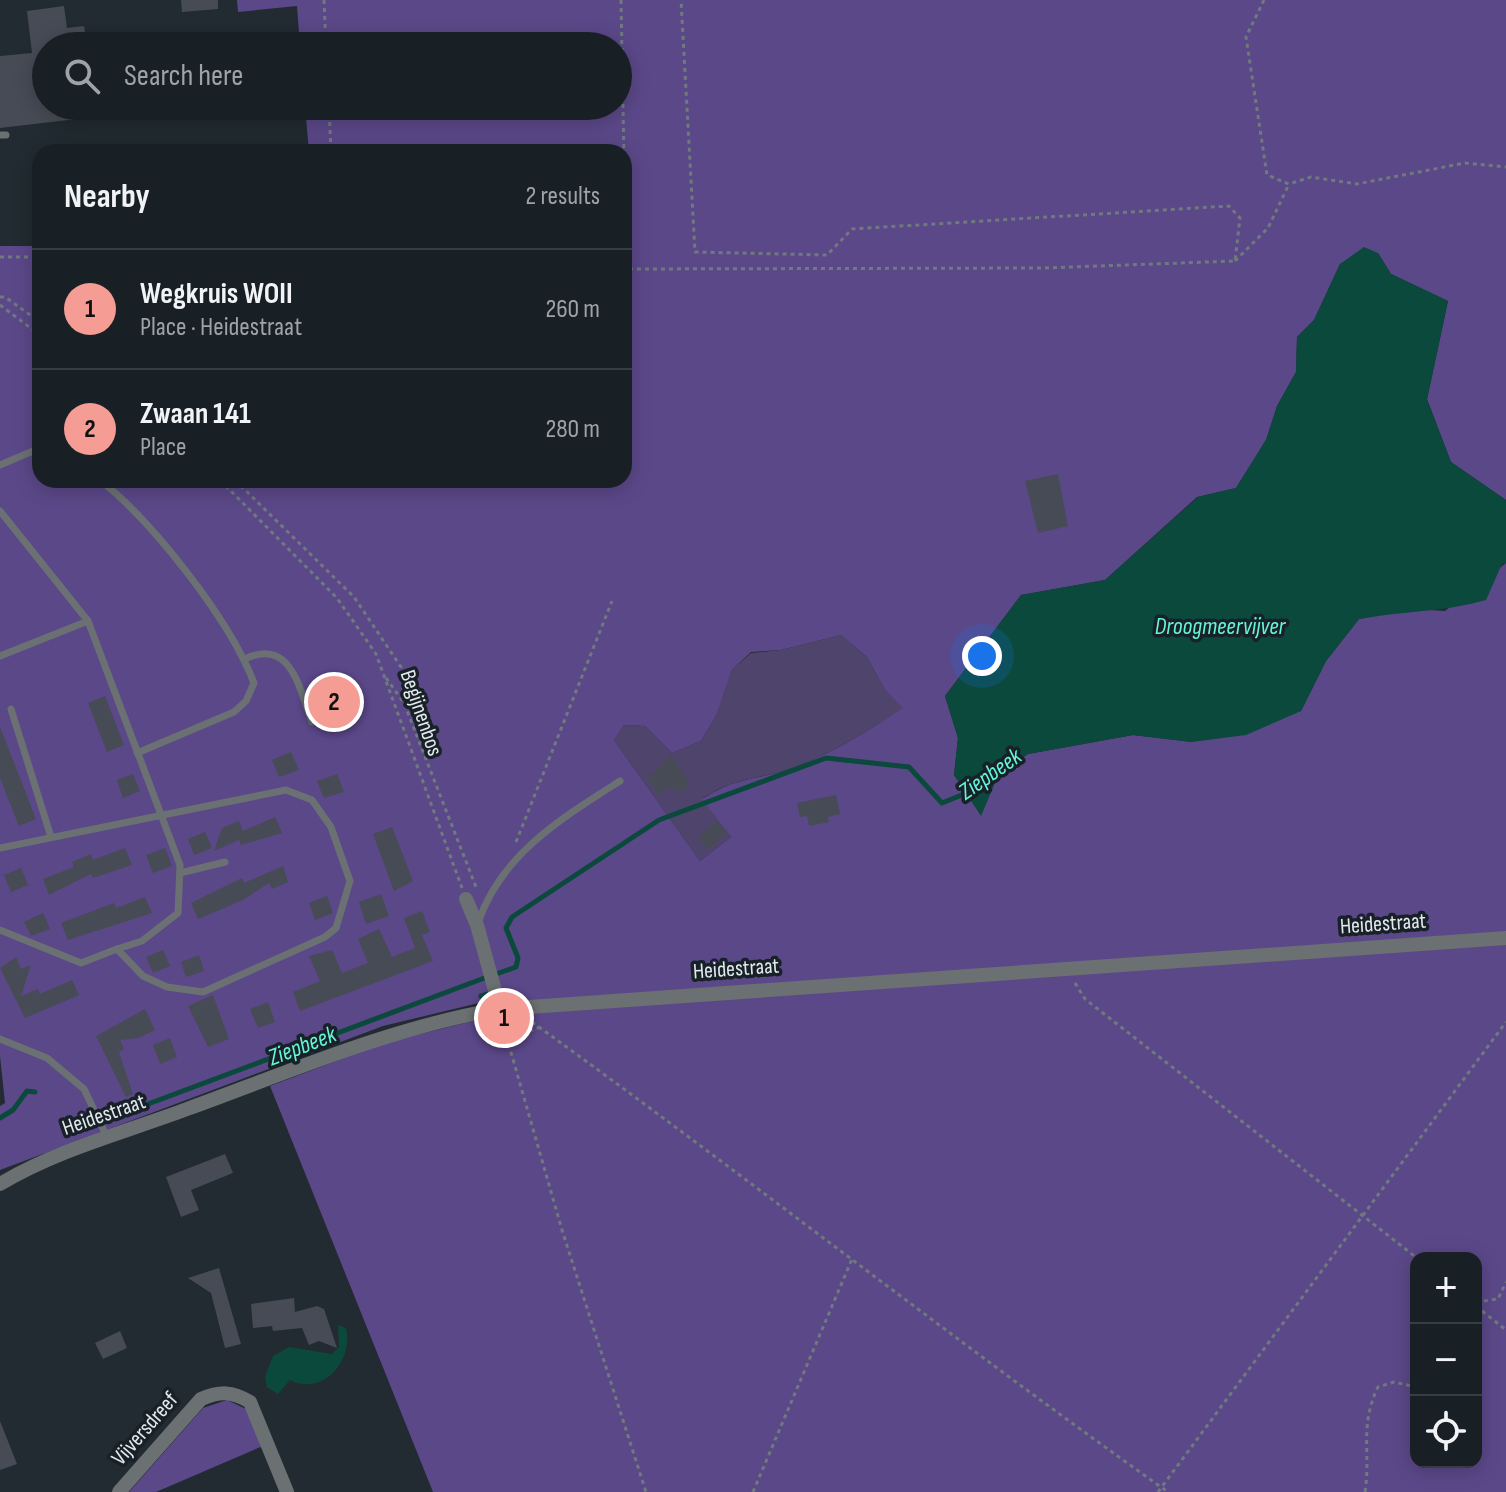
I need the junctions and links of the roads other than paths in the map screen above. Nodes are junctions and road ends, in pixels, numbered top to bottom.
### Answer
1 (32, 451) edge
2 (0, 465) edge
3 (108, 488) edge
4 (0, 511) edge
5 (88, 621) junction
6 (0, 656) edge
7 (245, 659) junction
8 (11, 709) dead end
9 (312, 722) dead end
10 (137, 753) junction
11 (620, 781) dead end
12 (160, 813) junction
13 (51, 837) junction
14 (0, 848) edge
15 (225, 862) dead end
16 (180, 873) junction
17 (471, 912) joint
18 (0, 930) edge
19 (1506, 938) edge
20 (117, 949) junction
21 (500, 1009) junction
22 (0, 1039) edge
23 (106, 1135) junction
24 (0, 1184) edge
25 (119, 1492) edge
26 (287, 1492) edge

1 - 2 lane
3 - 7 lane
4 - 5 lane
5 - 6 lane
5 - 10 lane
7 - 9 lane
7 - 10 lane
8 - 13 lane
10 - 12 lane
11 - 17 lane
12 - 13 lane
12 - 16 lane
12 - 20 lane
13 - 14 lane
15 - 16 lane
16 - 20 lane
17 - 21 street
18 - 20 lane
19 - 21 street, Heidestraat
21 - 23 street, Heidestraat
22 - 23 lane
23 - 24 street, Heidestraat
25 - 26 street, Vijversdreef

